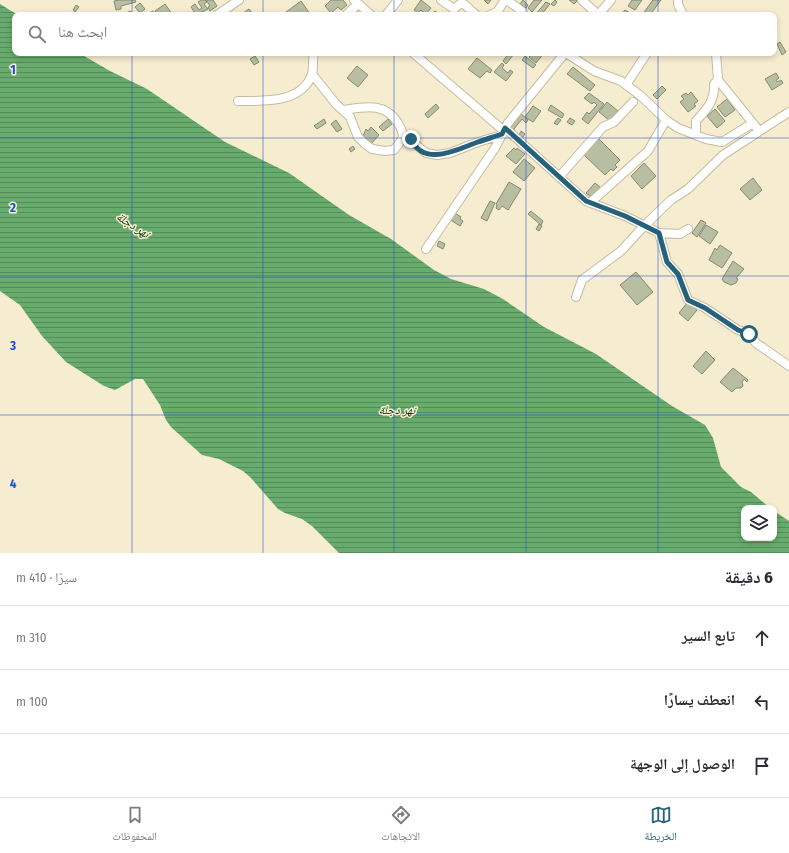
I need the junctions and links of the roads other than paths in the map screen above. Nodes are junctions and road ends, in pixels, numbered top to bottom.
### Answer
1 (239, 0) edge
2 (398, 0) edge
3 (441, 0) edge
4 (506, 0) edge
5 (582, 0) edge
6 (611, 0) edge
7 (678, 0) edge
8 (356, 2) edge
9 (221, 12) edge
10 (348, 12) edge
11 (368, 12) edge
12 (388, 12) edge
13 (473, 12) edge
14 (497, 12) edge
15 (523, 12) dead end
16 (595, 12) edge
17 (601, 12) edge
18 (681, 12) edge
19 (313, 56) edge
20 (416, 56) edge
21 (564, 56) edge
22 (571, 56) edge
23 (645, 56) edge
24 (716, 56) edge
25 (312, 74) junction
26 (718, 80) junction
27 (626, 85) junction
28 (238, 101) dead end
29 (633, 102) dead end
30 (344, 110) junction
31 (789, 112) edge
32 (666, 120) junction
33 (753, 123) junction
34 (504, 131) junction
35 (760, 131) junction
36 (403, 134) junction
37 (696, 135) junction
38 (559, 177) junction
39 (590, 203) junction
40 (644, 226) junction
41 (688, 229) dead end
42 (659, 233) junction
43 (426, 250) dead end
44 (576, 297) dead end
45 (789, 366) edge

1 - 9 street
2 - 12 street
3 - 13 street
4 - 14 street
4 - 15 street
5 - 16 street
6 - 17 street
7 - 18 street
8 - 10 street
8 - 11 street
19 - 25 street
20 - 34 street
21 - 34 street
22 - 27 street
23 - 27 street
24 - 26 street
25 - 28 street
25 - 30 street
26 - 33 street
26 - 37 street
27 - 32 street
29 - 38 street
30 - 36 street
30 - 36 street
31 - 35 street
32 - 37 street
32 - 39 street
33 - 35 street
33 - 37 street
34 - 36 street
34 - 38 street
34 - 43 street
35 - 40 street
38 - 39 street
39 - 40 street
40 - 42 street
40 - 44 street
41 - 42 street
42 - 45 street

